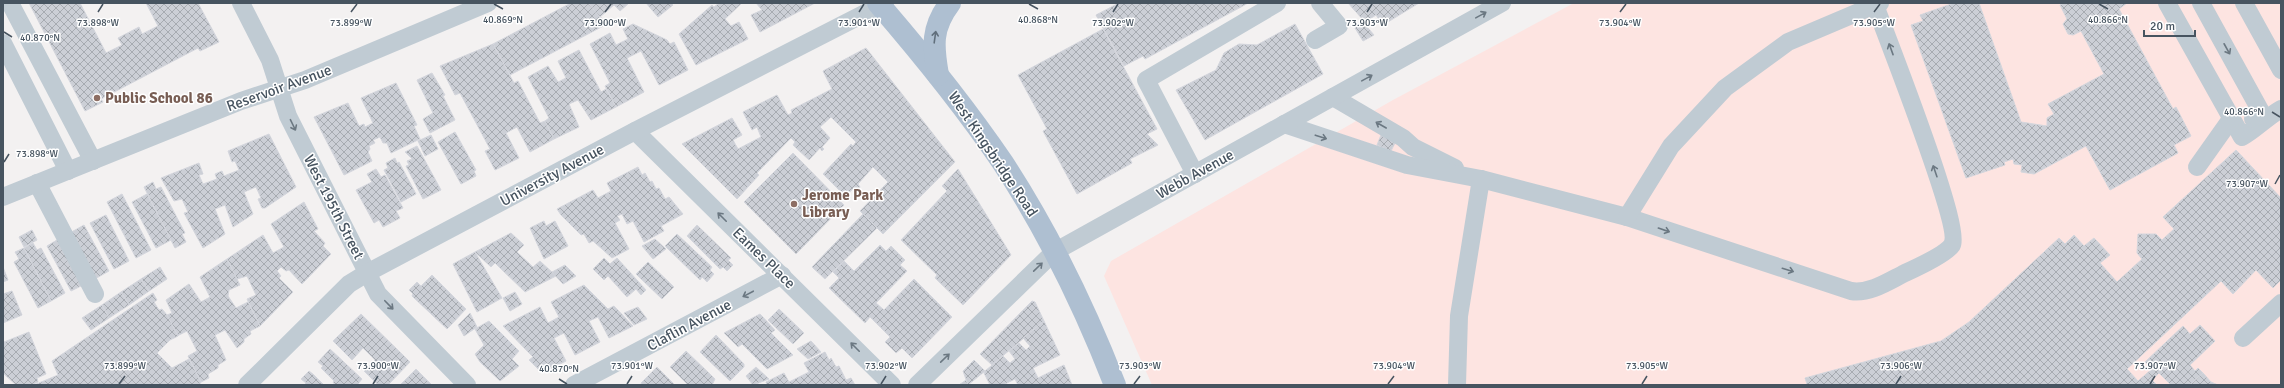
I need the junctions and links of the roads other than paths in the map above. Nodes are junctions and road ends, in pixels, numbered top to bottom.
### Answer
1 (10, 3) edge
2 (242, 3) edge
3 (488, 3) edge
4 (950, 3) edge
5 (1277, 3) edge
6 (1320, 3) edge
7 (1502, 3) edge
8 (2167, 3) edge
9 (2202, 3) edge
10 (2244, 3) edge
11 (881, 4) edge
12 (1878, 4) edge
13 (1315, 40) dead end
14 (3, 43) edge
15 (2281, 70) edge
16 (938, 75) junction
17 (280, 89) junction
18 (1333, 97) junction
19 (2281, 109) edge
20 (2265, 118) junction
21 (1284, 124) junction
22 (2237, 128) junction
23 (635, 131) junction
24 (1413, 147) junction
25 (93, 161) junction
26 (1407, 165) junction
27 (2197, 167) dead end
28 (68, 171) junction
29 (1195, 174) junction
30 (1480, 179) junction
31 (37, 183) junction
32 (3, 197) edge
33 (1627, 217) junction
34 (1054, 252) junction
35 (367, 273) junction
36 (782, 275) junction
37 (95, 294) dead end
38 (2281, 303) edge
39 (2244, 338) dead end
40 (246, 385) edge
41 (467, 385) edge
42 (574, 385) edge
43 (892, 385) edge
44 (917, 385) edge
45 (1115, 385) edge
46 (1457, 385) edge

1 - 25 street
2 - 17 street, West 195th Street
3 - 17 street, Reservoir Avenue
16 -> 4 main road
5 - 29 street
6 - 13 street
18 -> 7 street, Webb Avenue
8 - 22 street
9 -> 20 street
10 - 15 street
11 - 16 main road, West Kingsbridge Road
11 - 23 street, University Avenue
12 - 33 street
33 -> 12 street
14 - 28 street
16 - 34 main road, West Kingsbridge Road
17 - 25 street, Reservoir Avenue
17 -> 35 street, West 195th Street
18 - 21 street, Webb Avenue
24 -> 18 street
19 - 20 street
20 - 22 street
21 -> 26 street
21 - 29 street, Webb Avenue
22 - 27 street
23 - 35 street, University Avenue
36 -> 23 street, Eames Place
24 - 26 street
24 - 30 street
25 - 28 street, Reservoir Avenue
26 - 30 street
28 - 31 street, Reservoir Avenue
29 - 34 street, Webb Avenue
30 - 33 street
30 - 46 street
31 - 32 street, Reservoir Avenue
31 - 37 street
44 -> 34 street, Webb Avenue
34 - 45 main road, West Kingsbridge Road
35 - 40 street, University Avenue
35 -> 41 street, West 195th Street
36 -> 42 street, Claflin Avenue
43 -> 36 street, Eames Place
38 - 39 street

